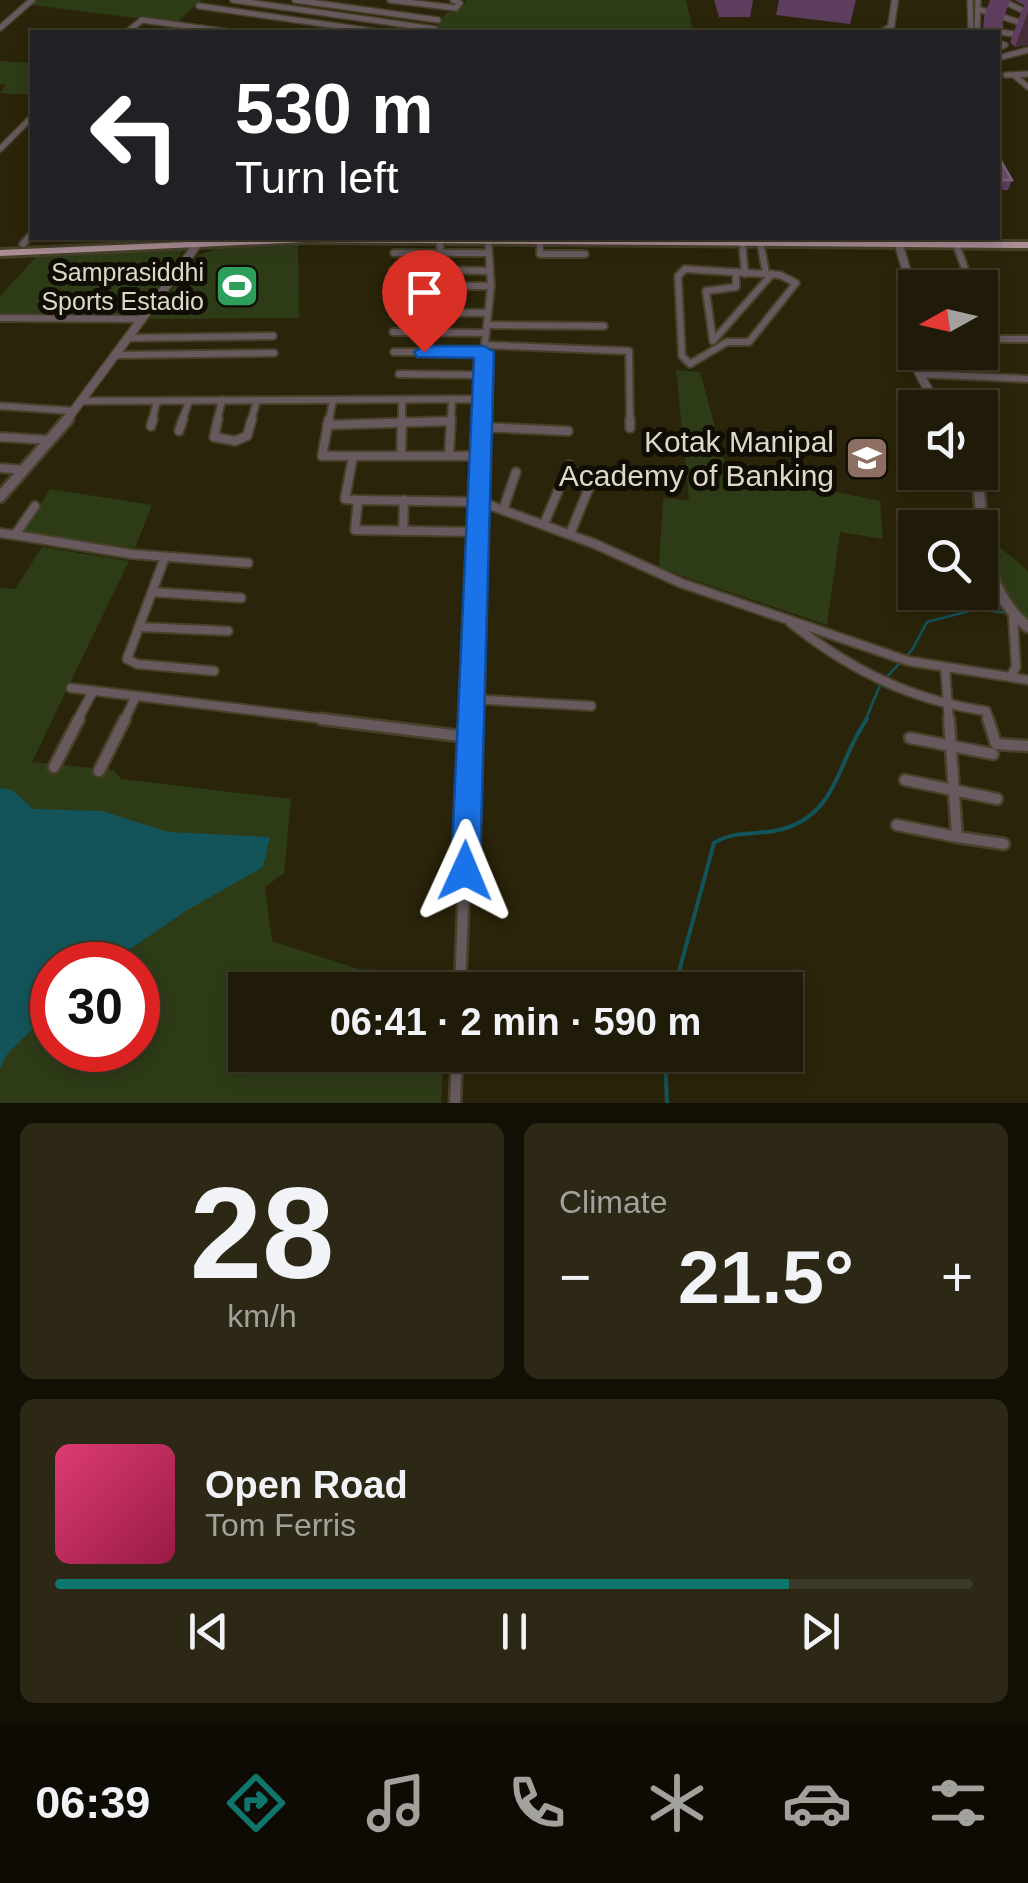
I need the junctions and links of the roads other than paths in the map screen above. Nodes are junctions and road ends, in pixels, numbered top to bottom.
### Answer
1 (32, 0) edge
2 (233, 0) edge
3 (295, 0) edge
4 (345, 0) edge
5 (390, 0) edge
6 (453, 0) edge
7 (897, 0) edge
8 (970, 0) edge
9 (978, 0) edge
10 (1001, 0) edge
11 (307, 1) edge
12 (199, 6) dead end
13 (340, 6) junction
14 (978, 9) junction
15 (987, 10) junction
16 (1028, 13) edge
17 (334, 14) junction
18 (998, 15) junction
19 (1016, 18) dead end
20 (438, 20) dead end
21 (325, 24) junction
22 (0, 28) edge
23 (1028, 28) edge
24 (434, 29) dead end
25 (130, 30) edge
26 (214, 30) edge
27 (320, 30) edge
28 (345, 30) edge
29 (886, 30) edge
30 (895, 30) edge
31 (974, 30) edge
32 (974, 30) edge
33 (1000, 30) edge
34 (1000, 32) edge
35 (1028, 50) edge
36 (1000, 58) edge
37 (1028, 74) edge
38 (1028, 87) edge
39 (30, 119) edge
40 (0, 149) edge
41 (30, 236) edge
42 (131, 240) edge
43 (200, 240) edge
44 (440, 240) edge
45 (488, 240) edge
46 (540, 240) joint
47 (898, 240) edge
48 (977, 240) edge
49 (742, 241) junction
50 (760, 241) junction
51 (1028, 242) edge
52 (22, 244) junction
53 (956, 244) junction
54 (0, 249) edge
55 (394, 253) dead end
56 (440, 253) junction
57 (489, 254) junction
58 (585, 254) dead end
59 (393, 270) dead end
60 (438, 270) junction
61 (906, 270) edge
62 (965, 270) edge
63 (490, 271) junction
64 (740, 273) junction
65 (769, 274) junction
66 (396, 286) dead end
67 (436, 286) junction
68 (491, 286) junction
69 (394, 312) dead end
70 (488, 313) junction
71 (0, 318) edge
72 (144, 320) junction
73 (604, 326) dead end
74 (486, 329) junction
75 (393, 332) dead end
76 (273, 336) dead end
77 (130, 338) junction
78 (998, 339) edge
79 (1028, 339) edge
80 (484, 348) junction
81 (394, 352) dead end
82 (274, 354) dead end
83 (118, 355) junction
84 (919, 370) edge
85 (398, 374) dead end
86 (920, 374) junction
87 (482, 375) junction
88 (1028, 379) edge
89 (928, 390) edge
90 (157, 400) junction
91 (189, 400) junction
92 (222, 400) junction
93 (257, 400) junction
94 (332, 400) junction
95 (374, 400) junction
96 (402, 400) junction
97 (452, 400) junction
98 (479, 400) junction
99 (83, 401) junction
100 (0, 406) edge
101 (74, 412) junction
102 (451, 421) junction
103 (401, 422) junction
104 (327, 424) junction
105 (368, 424) junction
106 (151, 426) dead end
107 (480, 427) junction
108 (630, 428) dead end
109 (179, 431) dead end
110 (568, 431) dead end
111 (0, 436) edge
112 (49, 440) junction
113 (353, 456) junction
114 (401, 456) junction
115 (449, 456) junction
116 (481, 456) junction
117 (569, 465) dead end
118 (0, 468) edge
119 (24, 470) junction
120 (516, 472) dead end
121 (594, 473) dead end
122 (979, 490) edge
123 (0, 496) edge
124 (358, 500) junction
125 (404, 500) junction
126 (480, 502) junction
127 (35, 506) dead end
128 (503, 510) junction
129 (544, 524) junction
130 (402, 530) junction
131 (0, 532) edge
132 (479, 532) junction
133 (570, 534) junction
134 (15, 535) junction
135 (165, 557) junction
136 (248, 564) dead end
137 (152, 592) junction
138 (241, 598) dead end
139 (1009, 613) junction
140 (786, 620) junction
141 (1028, 626) edge
142 (139, 627) junction
143 (228, 632) dead end
144 (945, 667) junction
145 (214, 671) dead end
146 (1010, 677) junction
147 (1028, 680) edge
148 (71, 688) dead end
149 (93, 691) junction
150 (136, 696) junction
151 (471, 698) junction
152 (591, 706) dead end
153 (945, 707) junction
154 (468, 737) junction
155 (910, 738) dead end
156 (948, 745) junction
157 (1028, 746) edge
158 (994, 754) dead end
159 (54, 767) dead end
160 (99, 771) dead end
161 (906, 780) dead end
162 (952, 790) junction
163 (997, 798) dead end
164 (897, 825) dead end
165 (957, 837) junction
166 (1004, 844) dead end
167 (461, 972) edge
168 (456, 1072) edge
169 (454, 1103) edge

1 - 22 street
2 - 17 street
3 - 11 street
4 - 13 street
5 - 6 street
7 - 29 street
7 - 30 street
8 - 31 street
9 - 14 street
10 - 16 street
11 - 13 street
12 - 21 street
13 - 17 street
13 - 20 street
14 - 15 street
14 - 32 street
15 - 18 street
15 - 19 street
17 - 21 street
17 - 24 street
18 - 23 street
18 - 33 street
21 - 27 street
21 - 28 street
23 - 34 street
25 - 26 street
35 - 36 street
37 - 38 street
39 - 40 street
41 - 52 street
42 - 52 main road
43 - 54 main road
43 - 72 street
44 - 56 street
45 - 57 street
46 - 49 main road
46 - 58 street
47 - 48 main road
47 - 50 main road
47 - 53 main road
47 - 61 street
48 - 51 main road
48 - 53 main road
49 - 50 main road
49 - 64 street
50 - 65 street
52 - 54 main road
53 - 62 street
55 - 56 street
56 - 57 street
56 - 60 street
57 - 63 street
59 - 60 street
60 - 63 street
60 - 67 street
63 - 68 street
64 - 65 street
64 - 65 street
64 - 65 street
66 - 67 street
67 - 68 street
68 - 70 street
69 - 70 street
70 - 74 street
71 - 72 street
72 - 77 street
73 - 74 street
74 - 75 street
74 - 80 street
76 - 77 street
77 - 83 street
78 - 79 street
80 - 81 street
80 - 87 street
80 - 108 street
82 - 83 street
83 - 99 street
84 - 86 street
85 - 87 street
86 - 88 street
86 - 89 street
87 - 98 street
90 - 91 street
90 - 99 street
90 - 106 street
91 - 92 street
91 - 109 street
92 - 93 street
92 - 93 street
93 - 94 street
94 - 95 street
94 - 104 street
95 - 96 street
95 - 105 street
96 - 97 street
96 - 103 street
97 - 98 street
97 - 102 street
98 - 107 street
99 - 101 street
100 - 101 street
101 - 112 street
102 - 103 street
102 - 115 street
103 - 105 street
103 - 114 street
104 - 105 street
104 - 113 street
107 - 110 street
107 - 116 street
111 - 112 street
112 - 119 street
113 - 114 street
113 - 124 street
114 - 115 street
115 - 116 street
116 - 126 street
117 - 129 street
118 - 119 street
119 - 123 street
120 - 128 street
121 - 133 street
122 - 139 street
124 - 125 street
124 - 130 street
125 - 126 street
125 - 130 street
126 - 128 street
126 - 132 street
127 - 134 street
128 - 129 street
129 - 133 street
130 - 132 street
131 - 134 street
132 - 151 street
133 - 140 street
134 - 135 street
135 - 136 street
135 - 137 street
137 - 138 street
137 - 142 street
139 - 141 street
139 - 146 street
140 - 144 street
140 - 153 street
142 - 143 street
142 - 145 street
144 - 146 street
144 - 153 street
146 - 147 street
148 - 149 street
149 - 150 street
149 - 159 street
150 - 154 street
150 - 160 street
151 - 152 street
151 - 154 street
153 - 156 street
153 - 157 street
154 - 167 street
155 - 156 street
156 - 158 street
156 - 162 street
161 - 162 street
162 - 163 street
162 - 165 street
164 - 165 street
165 - 166 street
168 - 169 street

